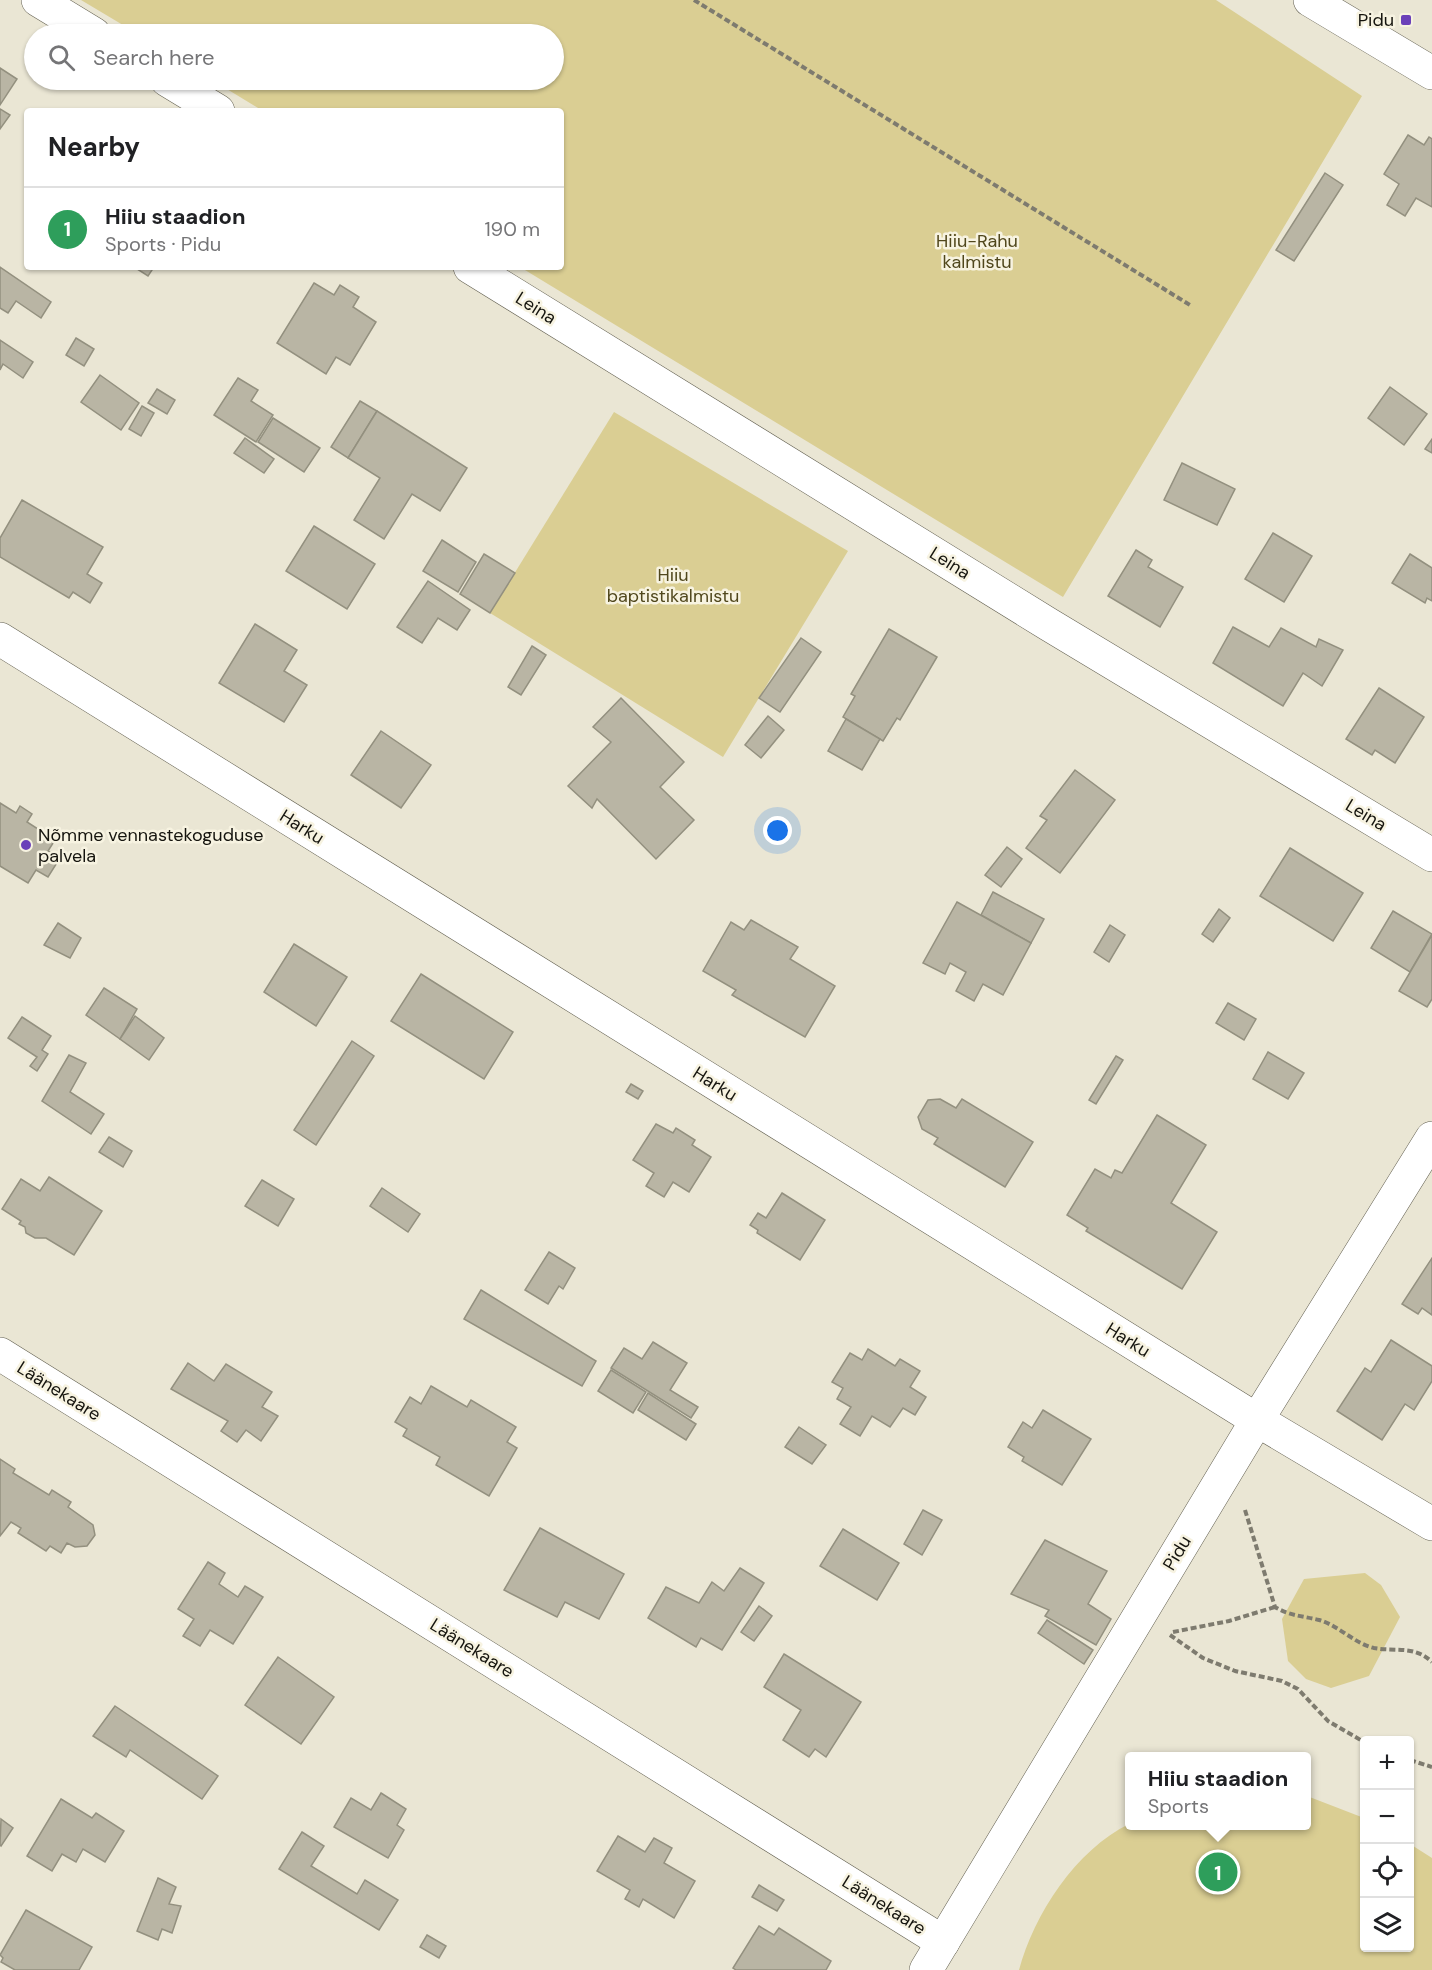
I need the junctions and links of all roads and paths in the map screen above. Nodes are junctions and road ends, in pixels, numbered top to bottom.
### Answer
1 (38, 0) edge
2 (694, 0) edge
3 (1310, 0) edge
4 (78, 24) edge
5 (1432, 73) edge
6 (183, 90) edge
7 (213, 108) edge
8 (475, 270) edge
9 (1190, 305) dead end
10 (0, 639) edge
11 (1432, 855) edge
12 (1432, 1138) edge
13 (0, 1354) edge
14 (1257, 1420) junction
15 (1226, 1472) junction
16 (1432, 1524) edge
17 (1275, 1607) junction
18 (1167, 1633) junction
19 (1124, 1641) junction
20 (1432, 1662) edge
21 (1360, 1739) edge
22 (1414, 1761) edge
23 (1432, 1767) edge
24 (943, 1942) junction
25 (926, 1970) edge

1 - 4 street
2 - 9 path
3 - 5 street
6 - 7 street
8 - 11 street, Leina
10 - 14 street, Harku
12 - 14 street, Pidu
13 - 24 street, Läänekaare
14 - 15 street, Pidu
14 - 16 street, Harku
15 - 17 path
15 - 19 street, Pidu
17 - 18 path
17 - 20 path
18 - 19 path
18 - 21 path
19 - 24 street, Pidu
22 - 23 path
24 - 25 street, Pidu

